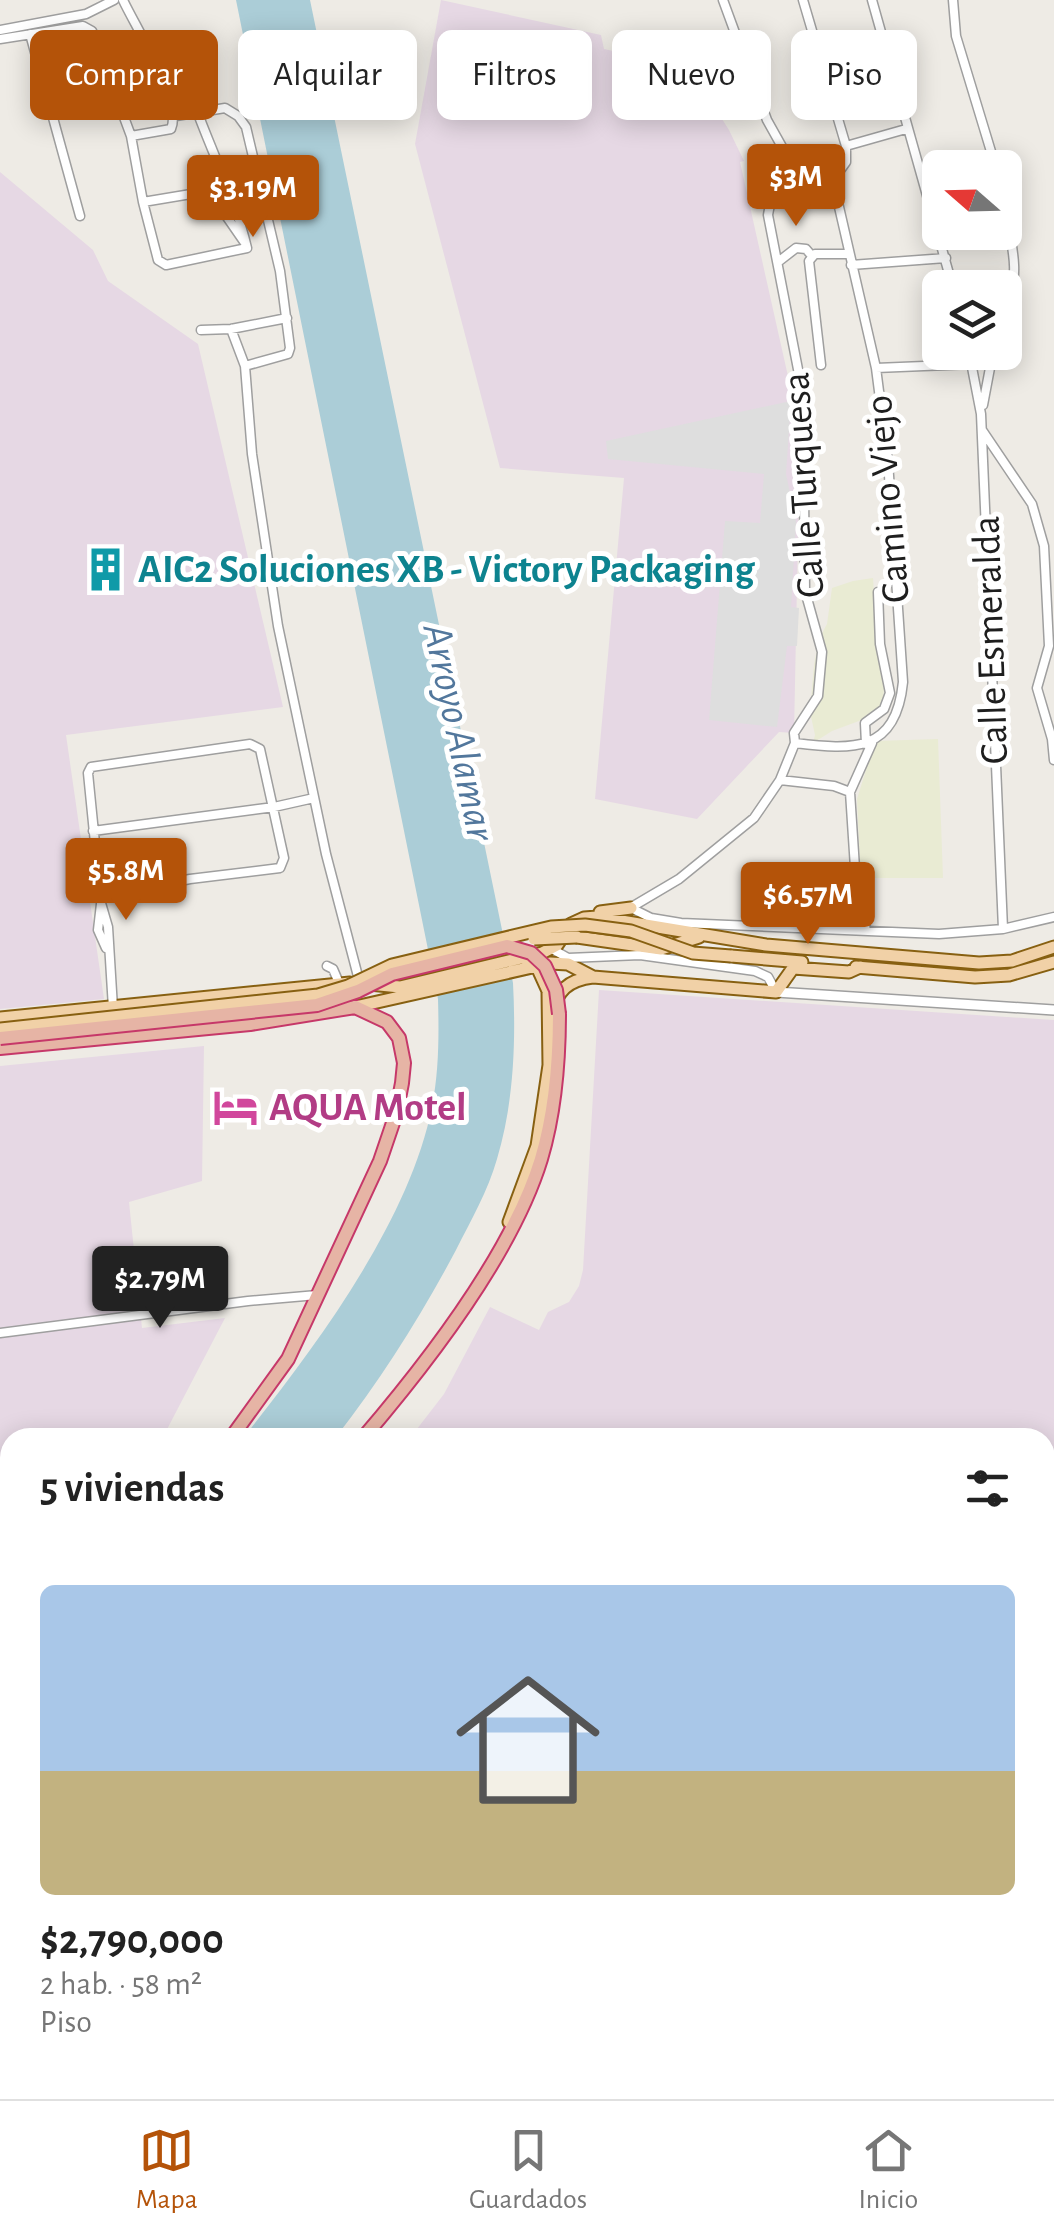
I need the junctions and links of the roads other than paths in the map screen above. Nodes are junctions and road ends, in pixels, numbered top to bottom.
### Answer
1 (114, 0) edge
2 (124, 0) edge
3 (723, 0) edge
4 (803, 0) edge
5 (872, 0) edge
6 (954, 0) edge
7 (86, 14) junction
8 (85, 27) junction
9 (0, 30) edge
10 (61, 30) edge
11 (139, 30) edge
12 (30, 34) edge
13 (0, 39) edge
14 (218, 109) edge
15 (54, 120) edge
16 (175, 120) edge
17 (200, 120) edge
18 (906, 129) junction
19 (131, 136) junction
20 (846, 146) junction
21 (991, 150) edge
22 (830, 172) junction
23 (794, 175) junction
24 (143, 202) junction
25 (80, 216) dead end
26 (247, 248) junction
27 (848, 254) junction
28 (812, 256) junction
29 (946, 258) junction
30 (778, 262) junction
31 (851, 264) junction
32 (949, 270) edge
33 (287, 318) junction
34 (231, 329) junction
35 (201, 330) dead end
36 (245, 366) junction
37 (821, 366) dead end
38 (922, 366) edge
39 (876, 368) junction
40 (973, 370) edge
41 (990, 370) edge
42 (981, 414) junction
43 (982, 430) junction
44 (878, 592) dead end
45 (794, 743) junction
46 (869, 743) junction
47 (1054, 760) edge
48 (780, 780) junction
49 (850, 792) junction
50 (314, 798) junction
51 (274, 807) junction
52 (93, 831) junction
53 (101, 899) junction
54 (631, 908) junction
55 (1054, 917) edge
56 (614, 918) junction
57 (1003, 929) junction
58 (866, 931) junction
59 (703, 936) junction
60 (506, 946) junction
61 (1054, 948) edge
62 (552, 949) junction
63 (521, 962) junction
64 (1054, 962) edge
65 (563, 963) junction
66 (354, 964) junction
67 (535, 965) junction
68 (328, 966) dead end
69 (860, 967) junction
70 (593, 977) junction
71 (342, 983) junction
72 (360, 984) junction
73 (423, 987) junction
74 (776, 992) junction
75 (112, 1004) junction
76 (355, 1007) junction
77 (1054, 1010) edge
78 (554, 1014) junction
79 (0, 1018) edge
80 (0, 1029) edge
81 (116, 1036) junction
82 (0, 1038) edge
83 (0, 1048) edge
84 (317, 1295) junction
85 (0, 1333) edge
86 (238, 1428) edge
87 (372, 1428) edge

1 - 7 street
2 - 11 street
3 - 23 street
4 - 20 street
5 - 18 street
6 - 21 street
7 - 8 street
7 - 9 street
8 - 10 street
8 - 19 street
12 - 13 street
14 - 33 street
15 - 25 street
16 - 19 street
17 - 26 street
18 - 20 street
18 - 29 street
19 - 24 street
20 - 22 street
22 - 23 street
22 - 27 street, Camino Viejo
23 - 30 street, Calle Turquesa
24 - 26 street
24 - 26 street
27 - 28 street
27 - 31 street, Camino Viejo
28 - 30 street
28 - 37 street
29 - 31 street
29 - 32 street
30 - 45 street, Calle Turquesa
31 - 39 street, Camino Viejo
33 - 34 street
33 - 36 street
34 - 35 street
34 - 36 street
36 - 50 street
38 - 39 street
39 - 46 street, Camino Viejo
40 - 42 street, Calle Esmeralda
41 - 42 street
42 - 43 street, Calle Esmeralda
43 - 47 street
43 - 57 street, Calle Esmeralda
44 - 46 street
45 - 46 street
45 - 48 street, Calle Turquesa
46 - 49 street
48 - 49 street
48 - 54 street, Calle Turquesa
49 - 58 street
50 - 51 street
50 - 66 street
51 - 52 street
51 - 52 street
51 - 53 street
52 - 53 street
53 - 75 street
54 - 56 street, Calle Turquesa
54 - 58 street
54 - 62 main road
55 - 57 street
56 - 59 main road
56 - 62 main road
57 - 58 street
59 - 60 main road, bridge
59 - 61 main road
60 - 78 highway, bridge
60 - 82 highway, bridge
62 - 63 main road
62 - 65 main road
62 - 74 street
63 - 67 main road
63 - 73 main road
64 - 69 main road
65 - 67 main road
65 - 70 main road
66 - 71 street
66 - 72 street
67 - 78 main road
68 - 71 street
69 - 74 main road
69 - 80 main road, bridge
70 - 74 main road
70 - 78 main road
71 - 72 main road
71 - 75 main road
72 - 73 main road
73 - 76 main road
74 - 77 street
75 - 79 main road
75 - 81 street
76 - 81 highway
76 - 84 highway
78 - 87 highway
81 - 83 highway
84 - 85 street
84 - 86 highway

